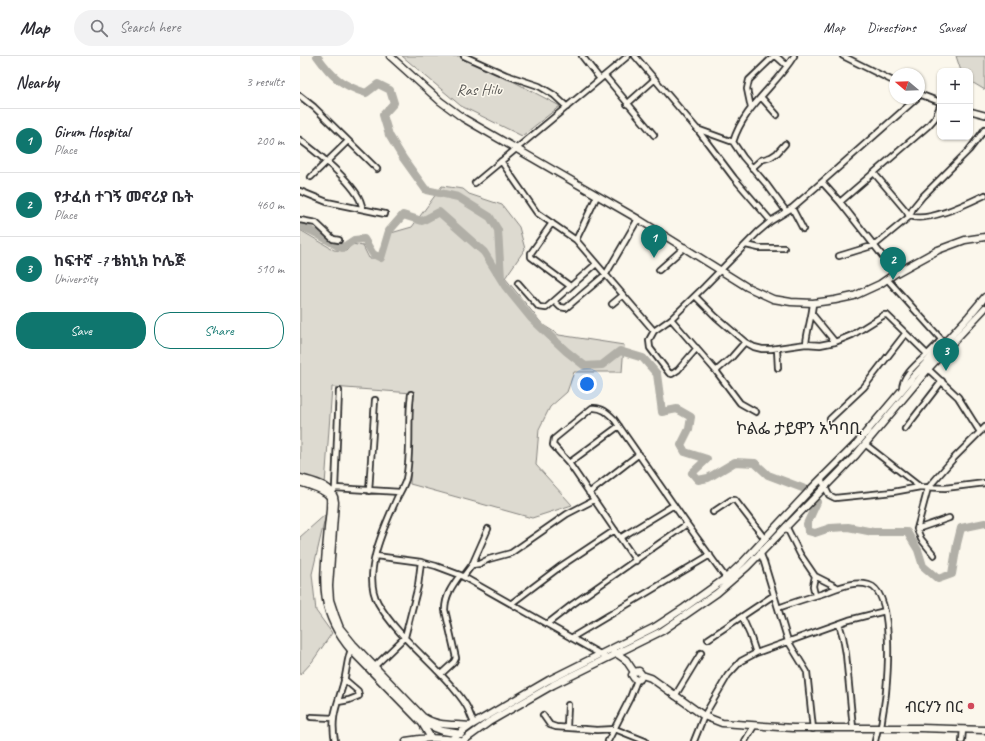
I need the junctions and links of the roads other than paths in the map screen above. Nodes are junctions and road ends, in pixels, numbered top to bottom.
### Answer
1 (390, 56) edge
2 (464, 56) edge
3 (582, 56) edge
4 (628, 56) edge
5 (635, 56) edge
6 (775, 56) edge
7 (794, 56) edge
8 (843, 56) edge
9 (788, 66) junction
10 (605, 76) junction
11 (600, 79) junction
12 (655, 79) junction
13 (889, 79) edge
14 (300, 96) edge
15 (761, 96) junction
16 (925, 98) edge
17 (937, 101) edge
18 (627, 104) junction
19 (910, 104) edge
20 (567, 107) junction
21 (751, 108) junction
22 (973, 112) edge
23 (937, 113) edge
24 (777, 115) dead end
25 (985, 115) edge
26 (697, 129) junction
27 (985, 129) edge
28 (654, 135) dead end
29 (300, 140) edge
30 (348, 141) junction
31 (733, 142) junction
32 (785, 144) dead end
33 (516, 148) junction
34 (327, 162) junction
35 (501, 162) junction
36 (752, 168) junction
37 (377, 169) dead end
38 (874, 173) junction
39 (311, 177) dead end
40 (822, 182) junction
41 (475, 183) dead end
42 (300, 191) edge
43 (597, 196) junction
44 (985, 196) edge
45 (840, 202) junction
46 (792, 208) junction
47 (363, 209) junction
48 (786, 211) junction
49 (385, 214) dead end
50 (910, 216) junction
51 (638, 219) junction
52 (300, 220) edge
53 (771, 221) junction
54 (552, 223) junction
55 (804, 229) dead end
56 (985, 237) edge
57 (339, 240) dead end
58 (576, 240) junction
59 (746, 245) junction
60 (875, 245) junction
61 (684, 247) junction
62 (784, 248) dead end
63 (839, 256) dead end
64 (596, 264) junction
65 (660, 270) dead end
66 (720, 270) junction
67 (896, 273) junction
68 (606, 274) junction
69 (887, 279) junction
70 (518, 283) dead end
71 (570, 286) junction
72 (623, 295) junction
73 (695, 296) junction
74 (985, 297) edge
75 (555, 302) junction
76 (813, 303) junction
77 (612, 304) dead end
78 (985, 308) edge
79 (812, 314) junction
80 (671, 319) junction
81 (654, 331) junction
82 (905, 334) junction
83 (745, 342) junction
84 (835, 342) junction
85 (806, 344) junction
86 (697, 348) junction
87 (777, 349) junction
88 (932, 356) junction
89 (778, 368) dead end
90 (928, 369) junction
91 (716, 371) junction
92 (942, 381) junction
93 (339, 391) dead end
94 (410, 394) dead end
95 (375, 400) dead end
96 (756, 412) dead end
97 (830, 419) dead end
98 (619, 426) junction
99 (985, 427) edge
100 (905, 429) dead end
101 (980, 432) junction
102 (865, 444) junction
103 (639, 454) junction
104 (569, 463) junction
105 (300, 478) edge
106 (821, 479) junction
107 (300, 482) edge
108 (985, 483) edge
109 (825, 486) junction
110 (920, 487) junction
111 (928, 488) junction
112 (334, 490) junction
113 (369, 491) junction
114 (400, 492) junction
115 (589, 492) junction
116 (594, 500) junction
117 (674, 504) junction
118 (713, 512) dead end
119 (949, 518) dead end
120 (687, 524) junction
121 (786, 526) junction
122 (488, 529) dead end
123 (917, 529) junction
124 (615, 530) junction
125 (620, 538) junction
126 (765, 538) junction
127 (758, 551) junction
128 (710, 555) junction
129 (934, 555) dead end
130 (376, 556) junction
131 (636, 561) junction
132 (421, 562) junction
133 (472, 564) junction
134 (462, 576) junction
135 (815, 576) junction
136 (726, 578) junction
137 (837, 587) junction
138 (774, 595) junction
139 (815, 595) junction
140 (512, 603) junction
141 (778, 608) junction
142 (885, 611) junction
143 (742, 617) junction
144 (547, 624) junction
145 (838, 624) junction
146 (405, 637) junction
147 (571, 638) junction
148 (708, 639) dead end
149 (788, 642) junction
150 (352, 647) junction
151 (610, 649) junction
152 (615, 653) junction
153 (701, 653) dead end
154 (756, 653) junction
155 (600, 654) junction
156 (606, 658) junction
157 (374, 667) junction
158 (441, 674) junction
159 (639, 678) junction
160 (344, 679) junction
161 (675, 696) junction
162 (338, 702) junction
163 (568, 705) dead end
164 (543, 716) dead end
165 (704, 716) junction
166 (310, 717) dead end
167 (333, 718) junction
168 (487, 719) junction
169 (422, 723) junction
170 (472, 724) junction
171 (754, 726) junction
172 (567, 727) junction
173 (853, 728) junction
174 (879, 728) junction
175 (615, 729) junction
176 (813, 729) junction
177 (963, 729) junction
178 (985, 730) edge
179 (458, 734) junction
180 (468, 736) junction
181 (431, 738) junction
182 (452, 739) junction
183 (335, 741) edge
184 (406, 741) edge
185 (461, 741) edge
186 (608, 741) edge
187 (645, 741) edge
188 (694, 741) edge
189 (745, 741) edge
190 (875, 741) edge
191 (962, 741) edge

1 - 33 main road
2 - 20 street
3 - 11 street
4 - 10 street
5 - 12 street
6 - 9 street
6 - 21 street
7 - 9 street
8 - 13 street
9 - 15 street
10 - 11 street
10 - 18 street
11 - 20 street
12 - 18 street
12 - 26 street
14 - 30 street
15 - 21 street
15 - 24 street
16 - 17 street
18 - 28 street
19 - 40 street
20 - 33 street
21 - 31 street
22 - 25 street
23 - 38 street
26 - 31 street
26 - 53 street
27 - 50 street
29 - 34 street
30 - 34 street
30 - 37 street
31 - 36 street
32 - 36 street
33 - 35 street
33 - 43 main road
34 - 39 street
34 - 47 street
35 - 41 street
35 - 54 street
36 - 48 street
38 - 45 street
38 - 50 street
40 - 45 street
40 - 46 street
42 - 47 street
43 - 51 main road
43 - 58 street
44 - 50 street
45 - 60 street
46 - 48 street
46 - 55 street
47 - 49 street
48 - 53 street
50 - 60 street
51 - 61 main road
51 - 68 street
52 - 57 street
53 - 59 street
54 - 58 street
54 - 71 street
56 - 67 main road
58 - 64 street
59 - 62 street
59 - 66 street
60 - 63 street
60 - 67 street
61 - 65 street
61 - 66 main road
64 - 68 street
64 - 71 street
66 - 73 street
66 - 76 main road
67 - 69 main road
68 - 72 street
68 - 75 street
69 - 76 main road
69 - 88 street
70 - 75 street
71 - 75 street
72 - 77 street
72 - 81 street
73 - 80 street
73 - 83 street
74 - 88 main road
76 - 79 street
78 - 88 main road
79 - 84 street
79 - 85 street
80 - 81 street
80 - 86 street
81 - 86 street
82 - 84 street
82 - 88 street
82 - 97 street
83 - 87 street
83 - 91 street
84 - 85 street
85 - 87 street
86 - 91 street
87 - 89 street
88 - 90 main road
88 - 106 main road
90 - 92 street
90 - 102 main road
91 - 96 street
92 - 100 street
92 - 101 street
93 - 112 street
94 - 114 street
95 - 113 street
98 - 103 street
98 - 104 street
98 - 104 street
99 - 101 street
101 - 111 street
102 - 109 main road
102 - 110 street
103 - 115 street
103 - 117 street
104 - 115 street
105 - 112 main road
106 - 109 street
106 - 126 main road
107 - 150 main road
108 - 111 street
109 - 110 street
109 - 121 main road
110 - 111 street
111 - 123 street
112 - 113 street
112 - 150 main road
113 - 114 street
114 - 130 street
115 - 116 street
116 - 124 street
116 - 133 street
117 - 120 street
117 - 125 street
118 - 126 street
119 - 123 street
120 - 128 street
120 - 131 street
121 - 127 main road
121 - 135 street
122 - 133 street
123 - 129 street
124 - 125 street
124 - 140 street
125 - 131 street
126 - 127 main road
127 - 136 main road
127 - 138 street
127 - 152 main road
128 - 136 street
128 - 147 street
130 - 132 street
130 - 146 street
131 - 144 street
132 - 134 street
132 - 146 street
133 - 134 street
134 - 140 street
134 - 158 street
135 - 137 street
135 - 139 street
136 - 151 main road
137 - 139 street
137 - 142 street
138 - 141 street
138 - 143 street
139 - 141 street
140 - 144 street
141 - 149 street
142 - 145 street
142 - 174 street
143 - 148 street
143 - 154 street
144 - 147 street
145 - 149 street
145 - 173 street
146 - 157 street
146 - 158 street
147 - 155 street
149 - 154 street
149 - 176 street
150 - 157 main road
150 - 160 street
150 - 169 main road
151 - 152 main road
151 - 155 main road
152 - 156 main road
152 - 159 main road
153 - 161 street
154 - 165 street
155 - 156 street
155 - 168 main road
156 - 168 main road
157 - 170 main road
158 - 170 street
159 - 161 main road
159 - 175 street
160 - 162 street
160 - 162 street
161 - 165 main road
162 - 167 street
163 - 172 street
164 - 172 street
165 - 171 main road
165 - 188 street
166 - 167 street
167 - 183 street
168 - 170 main road
168 - 180 main road
169 - 179 main road
169 - 181 main road
170 - 179 main road
171 - 176 main road
171 - 189 street
172 - 175 street
173 - 174 main road
173 - 176 main road
174 - 177 main road
174 - 190 street
175 - 186 street
175 - 187 street
177 - 178 main road
177 - 191 street
179 - 180 main road
179 - 182 main road
180 - 185 main road
181 - 182 main road
181 - 184 main road
182 - 185 main road

